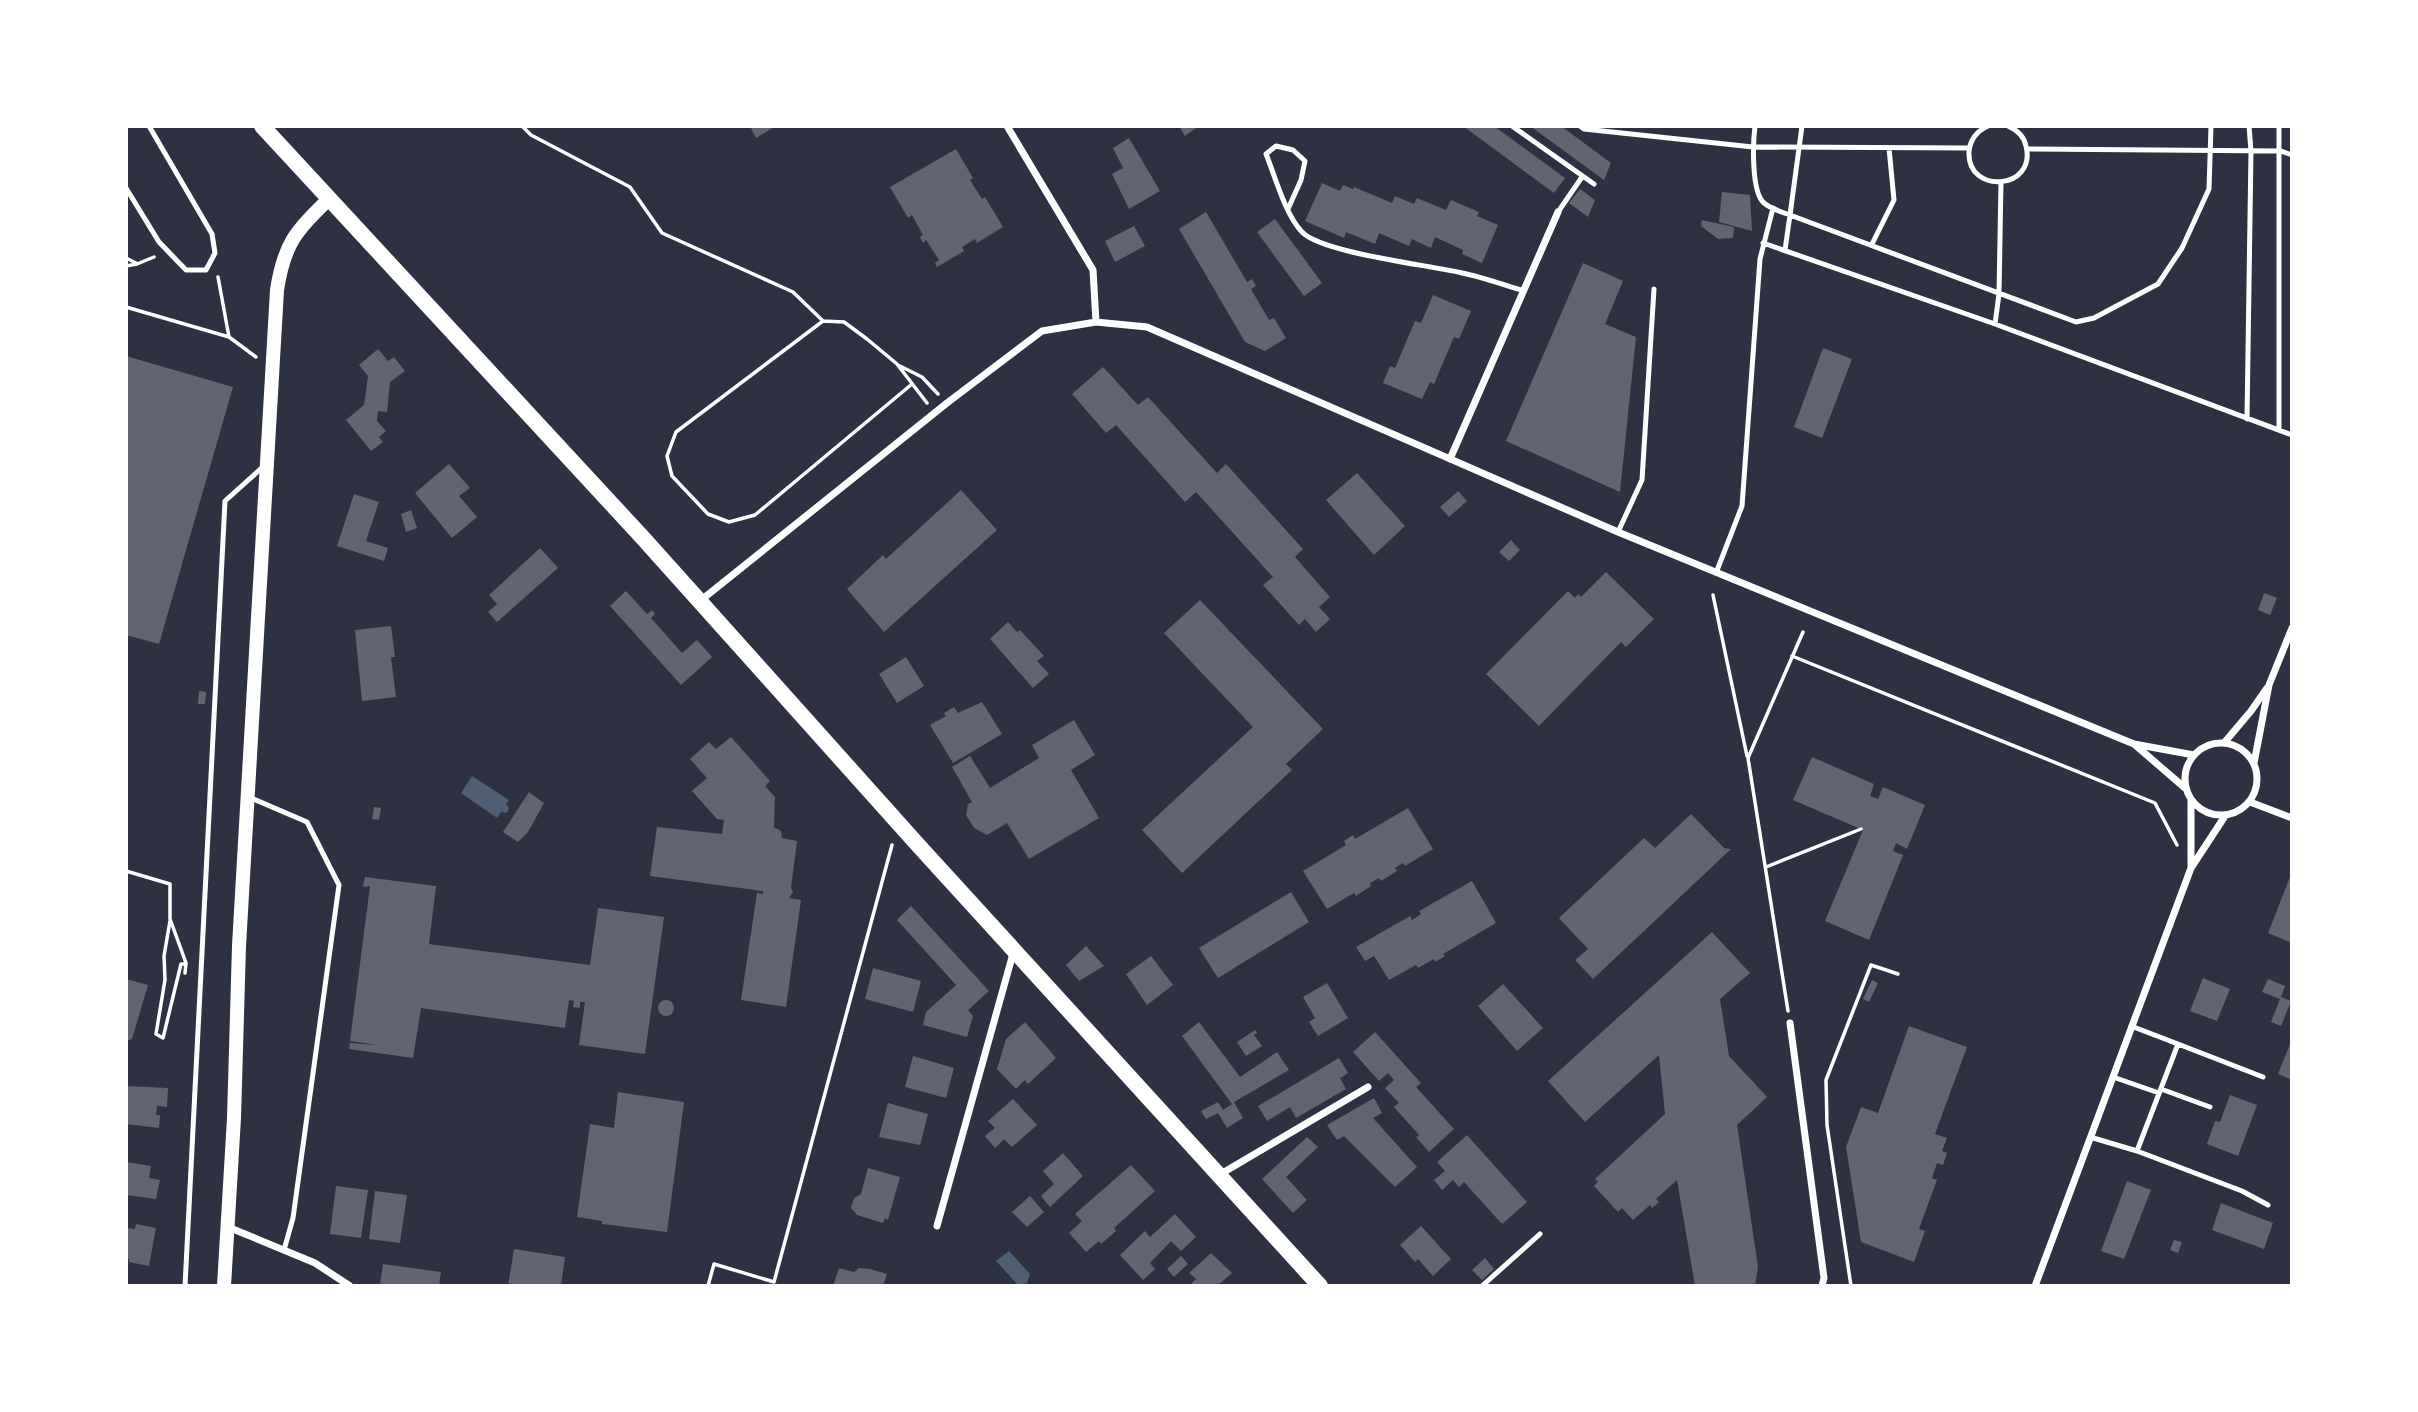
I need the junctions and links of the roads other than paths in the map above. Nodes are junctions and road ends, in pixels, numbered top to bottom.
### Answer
1 (149, 126) edge
2 (262, 126) edge
3 (1007, 126) edge
4 (1512, 126) edge
5 (1580, 126) edge
6 (1755, 126) edge
7 (1802, 126) edge
8 (1988, 126) edge
9 (2008, 126) edge
10 (2211, 126) edge
11 (2249, 126) edge
12 (2279, 126) edge
13 (1753, 147) junction
14 (1800, 147) junction
15 (1889, 148) junction
16 (1969, 149) junction
17 (2027, 149) junction
18 (2211, 151) junction
19 (2251, 151) junction
20 (2281, 151) junction
21 (2292, 155) edge
22 (1582, 177) junction
23 (2001, 182) junction
24 (1594, 184) dead end
25 (126, 188) edge
26 (329, 199) junction
27 (1773, 208) junction
28 (1288, 209) junction
29 (1558, 212) joint
30 (1790, 215) junction
31 (1763, 243) junction
32 (1872, 244) junction
33 (1785, 250) junction
34 (1654, 289) dead end
35 (1524, 291) junction
36 (1999, 294) junction
37 (1096, 322) junction
38 (1995, 324) junction
39 (2248, 419) junction
40 (2279, 430) junction
41 (2292, 435) edge
42 (1450, 459) junction
43 (267, 464) junction
44 (1618, 532) junction
45 (1716, 573) junction
46 (700, 601) junction
47 (2292, 628) edge
48 (2269, 685) junction
49 (2224, 743) junction
50 (2134, 744) junction
51 (2194, 755) junction
52 (2254, 764) junction
53 (2185, 788) junction
54 (248, 797) junction
55 (2191, 801) junction
56 (2250, 802) junction
57 (2225, 816) junction
58 (2292, 818) edge
59 (2191, 868) junction
60 (1014, 949) junction
61 (1790, 1023) road end
62 (2131, 1026) junction
63 (2178, 1044) junction
64 (2112, 1077) junction
65 (2263, 1077) dead end
66 (1368, 1087) dead end
67 (2160, 1091) junction
68 (2210, 1107) dead end
69 (2090, 1137) junction
70 (2137, 1150) junction
71 (1219, 1175) junction
72 (2268, 1205) dead end
73 (937, 1226) dead end
74 (228, 1227) junction
75 (1540, 1234) dead end
76 (284, 1250) junction
77 (185, 1286) edge
78 (225, 1286) edge
79 (350, 1286) edge
80 (1320, 1286) edge
81 (1482, 1286) edge
82 (1822, 1286) edge
83 (2035, 1286) edge

1 - 25 lane
2 - 26 main road
3 - 37 street
4 - 22 lane
5 - 13 lane
6 - 13 lane
7 - 14 lane
8 - 16 lane
9 - 17 lane
10 - 18 lane
11 - 19 lane
12 - 20 lane
13 - 14 lane
13 - 27 lane
14 - 15 lane
14 - 30 lane
15 - 16 lane
15 - 32 lane
16 - 23 lane
17 - 18 lane
17 - 23 lane
18 - 19 lane
18 - 36 lane
19 - 20 lane
19 - 39 lane
20 - 21 lane
20 - 40 lane
22 - 24 lane
22 - 29 lane
23 - 36 lane
26 - 43 main road
26 - 46 main road
27 - 30 lane
27 - 31 lane
28 - 28 lane
28 - 35 lane
29 - 35 street
30 - 32 lane
30 - 33 lane
31 - 33 lane
31 - 45 lane
32 - 36 lane
33 - 38 lane
34 - 44 lane
35 - 42 street
36 - 38 lane
37 - 42 street
37 - 46 street
38 - 39 lane
39 - 40 lane
40 - 41 lane
42 - 44 street
43 - 54 main road
43 - 77 lane
44 - 45 street
45 - 50 street
46 - 60 main road
47 - 48 street
48 - 49 street
48 - 52 street
49 - 51 street
49 - 52 street
50 - 51 street
50 - 53 street
51 - 53 street
52 - 56 street
53 - 55 street
54 - 74 main road
54 - 76 lane
55 - 57 street
55 - 59 street
56 - 57 street
56 - 58 street
57 - 59 street
59 - 62 street
60 - 71 main road
60 - 73 street
61 - 82 street
62 - 63 lane
62 - 64 street
63 - 65 lane
63 - 67 lane
64 - 67 lane
64 - 69 street
66 - 71 street
67 - 68 lane
67 - 70 lane
69 - 70 lane
69 - 83 street
70 - 72 lane
71 - 80 main road
74 - 76 street
74 - 78 main road
75 - 81 lane
76 - 79 street

